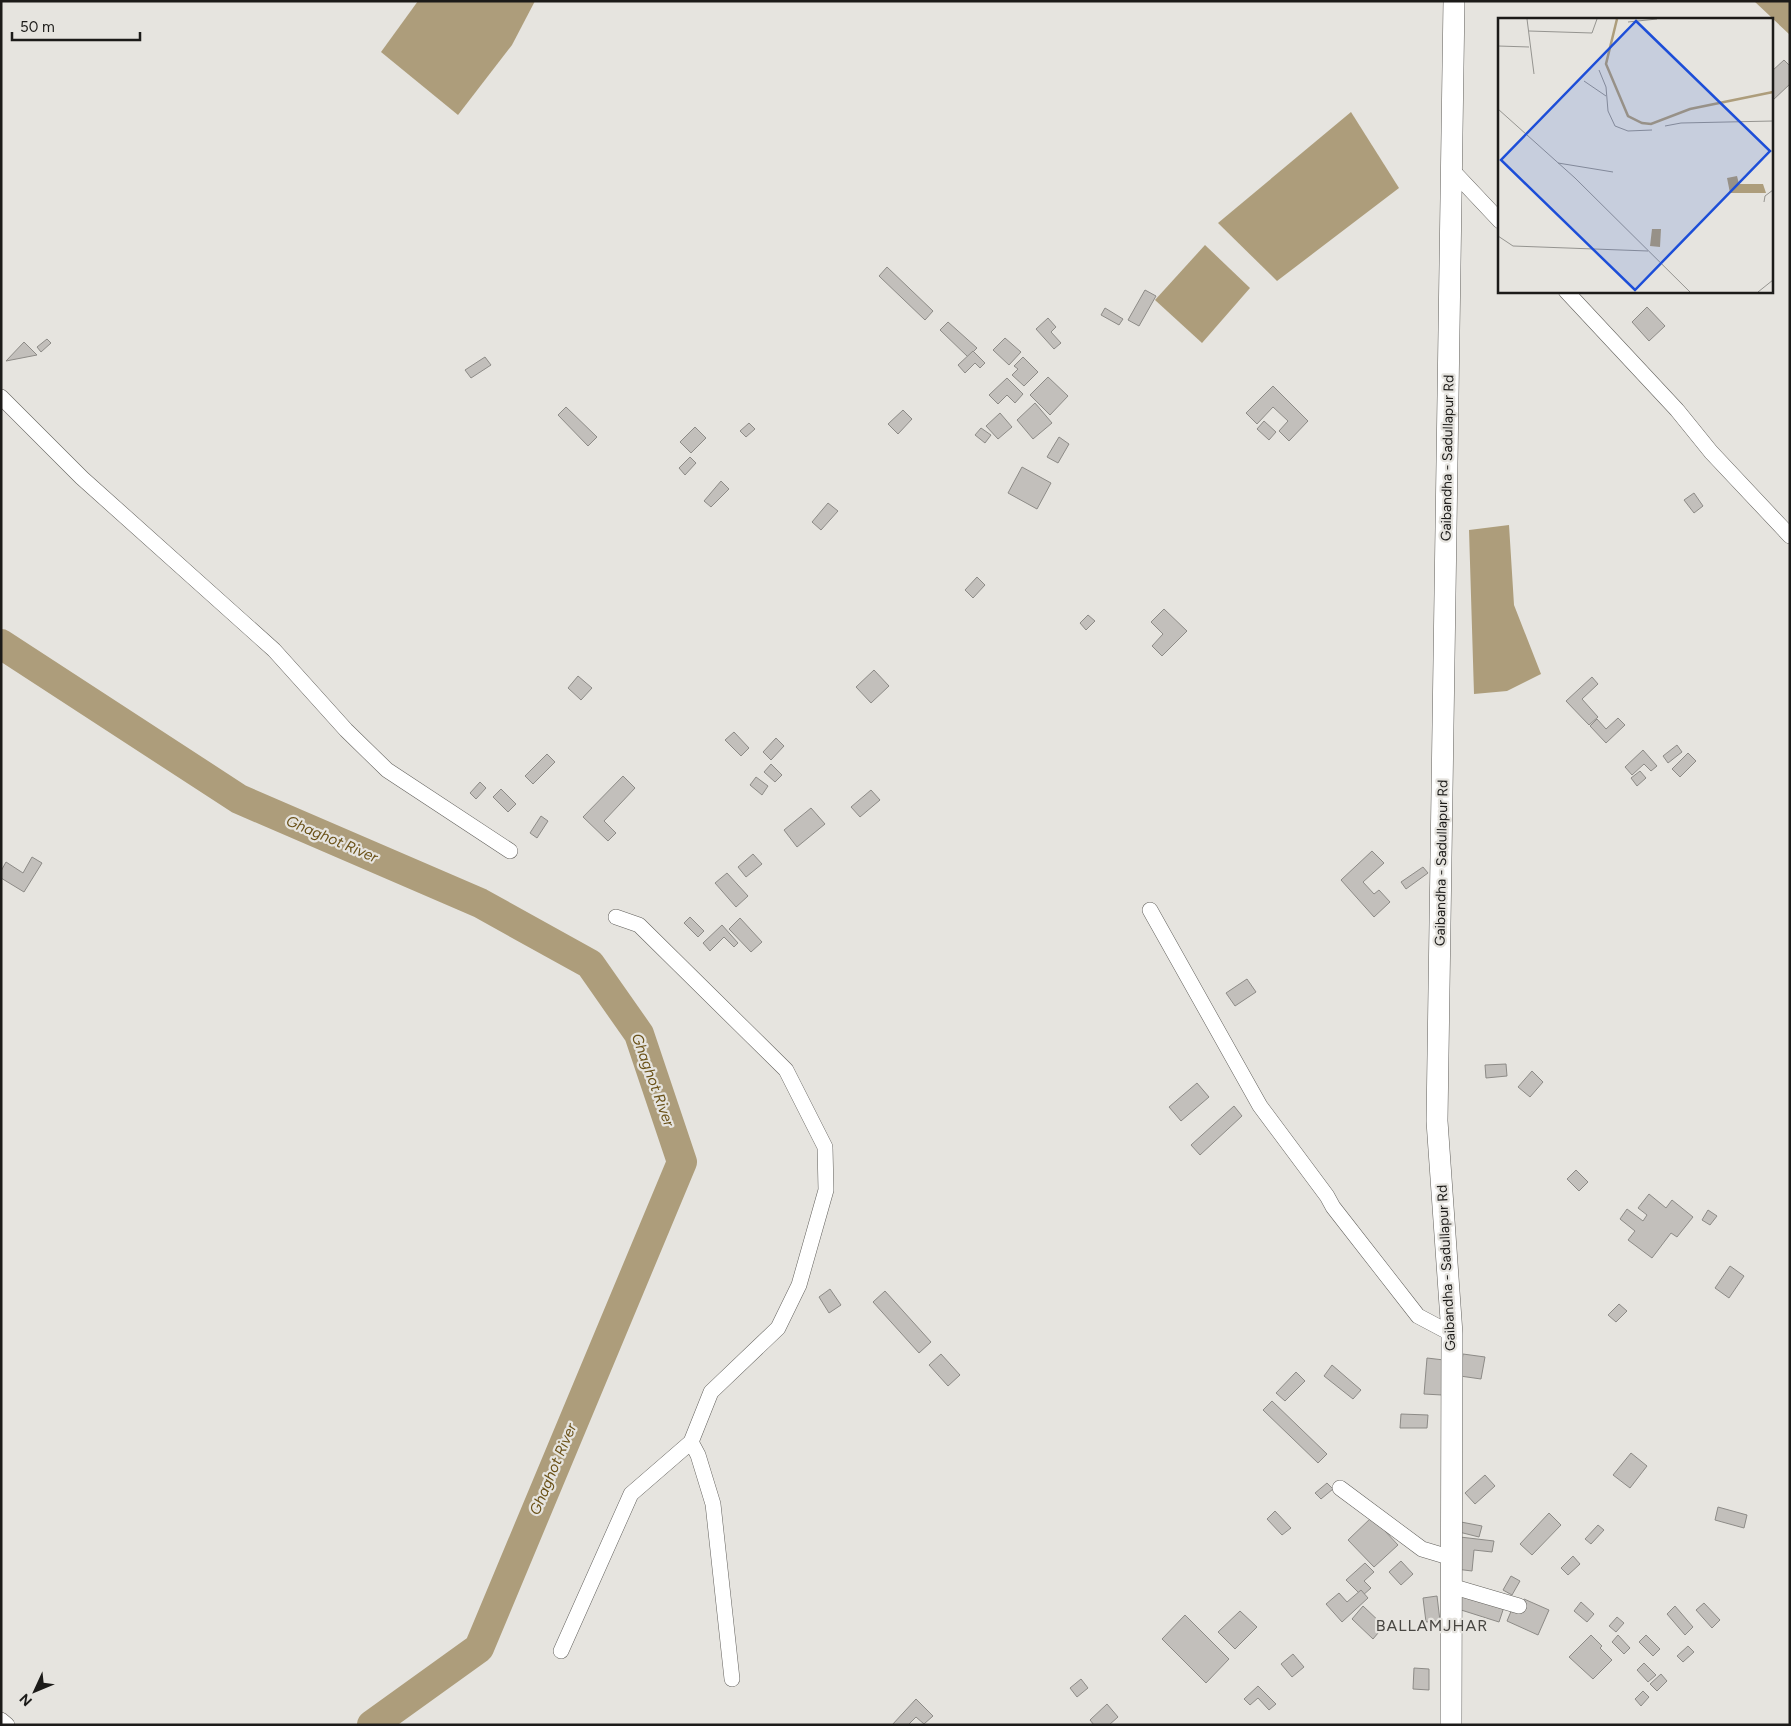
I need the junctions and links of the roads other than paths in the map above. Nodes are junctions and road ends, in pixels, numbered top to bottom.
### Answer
1 (1454, 1) edge
2 (1451, 169) junction
3 (1498, 219) edge
4 (1567, 292) edge
5 (1, 398) edge
6 (1790, 536) edge
7 (510, 851) dead end
8 (1150, 910) dead end
9 (616, 916) dead end
10 (1452, 1334) junction
11 (691, 1442) junction
12 (1340, 1488) dead end
13 (1452, 1558) junction
14 (1451, 1586) junction
15 (1519, 1606) dead end
16 (561, 1651) dead end
17 (732, 1679) dead end
18 (1, 1720) edge
19 (7, 1725) edge
20 (1452, 1725) edge

1 - 2 main road, Gaibandha - Sadullapur Rd
2 - 3 street
2 - 10 main road, Gaibandha - Sadullapur Rd
4 - 6 street
5 - 7 street
8 - 10 street
9 - 11 street
10 - 13 main road, Gaibandha - Sadullapur Rd
11 - 16 street
11 - 17 street
12 - 13 street
13 - 14 main road, Gaibandha - Sadullapur Rd
14 - 15 street
14 - 20 main road, Gaibandha - Sadullapur Rd
18 - 19 street

